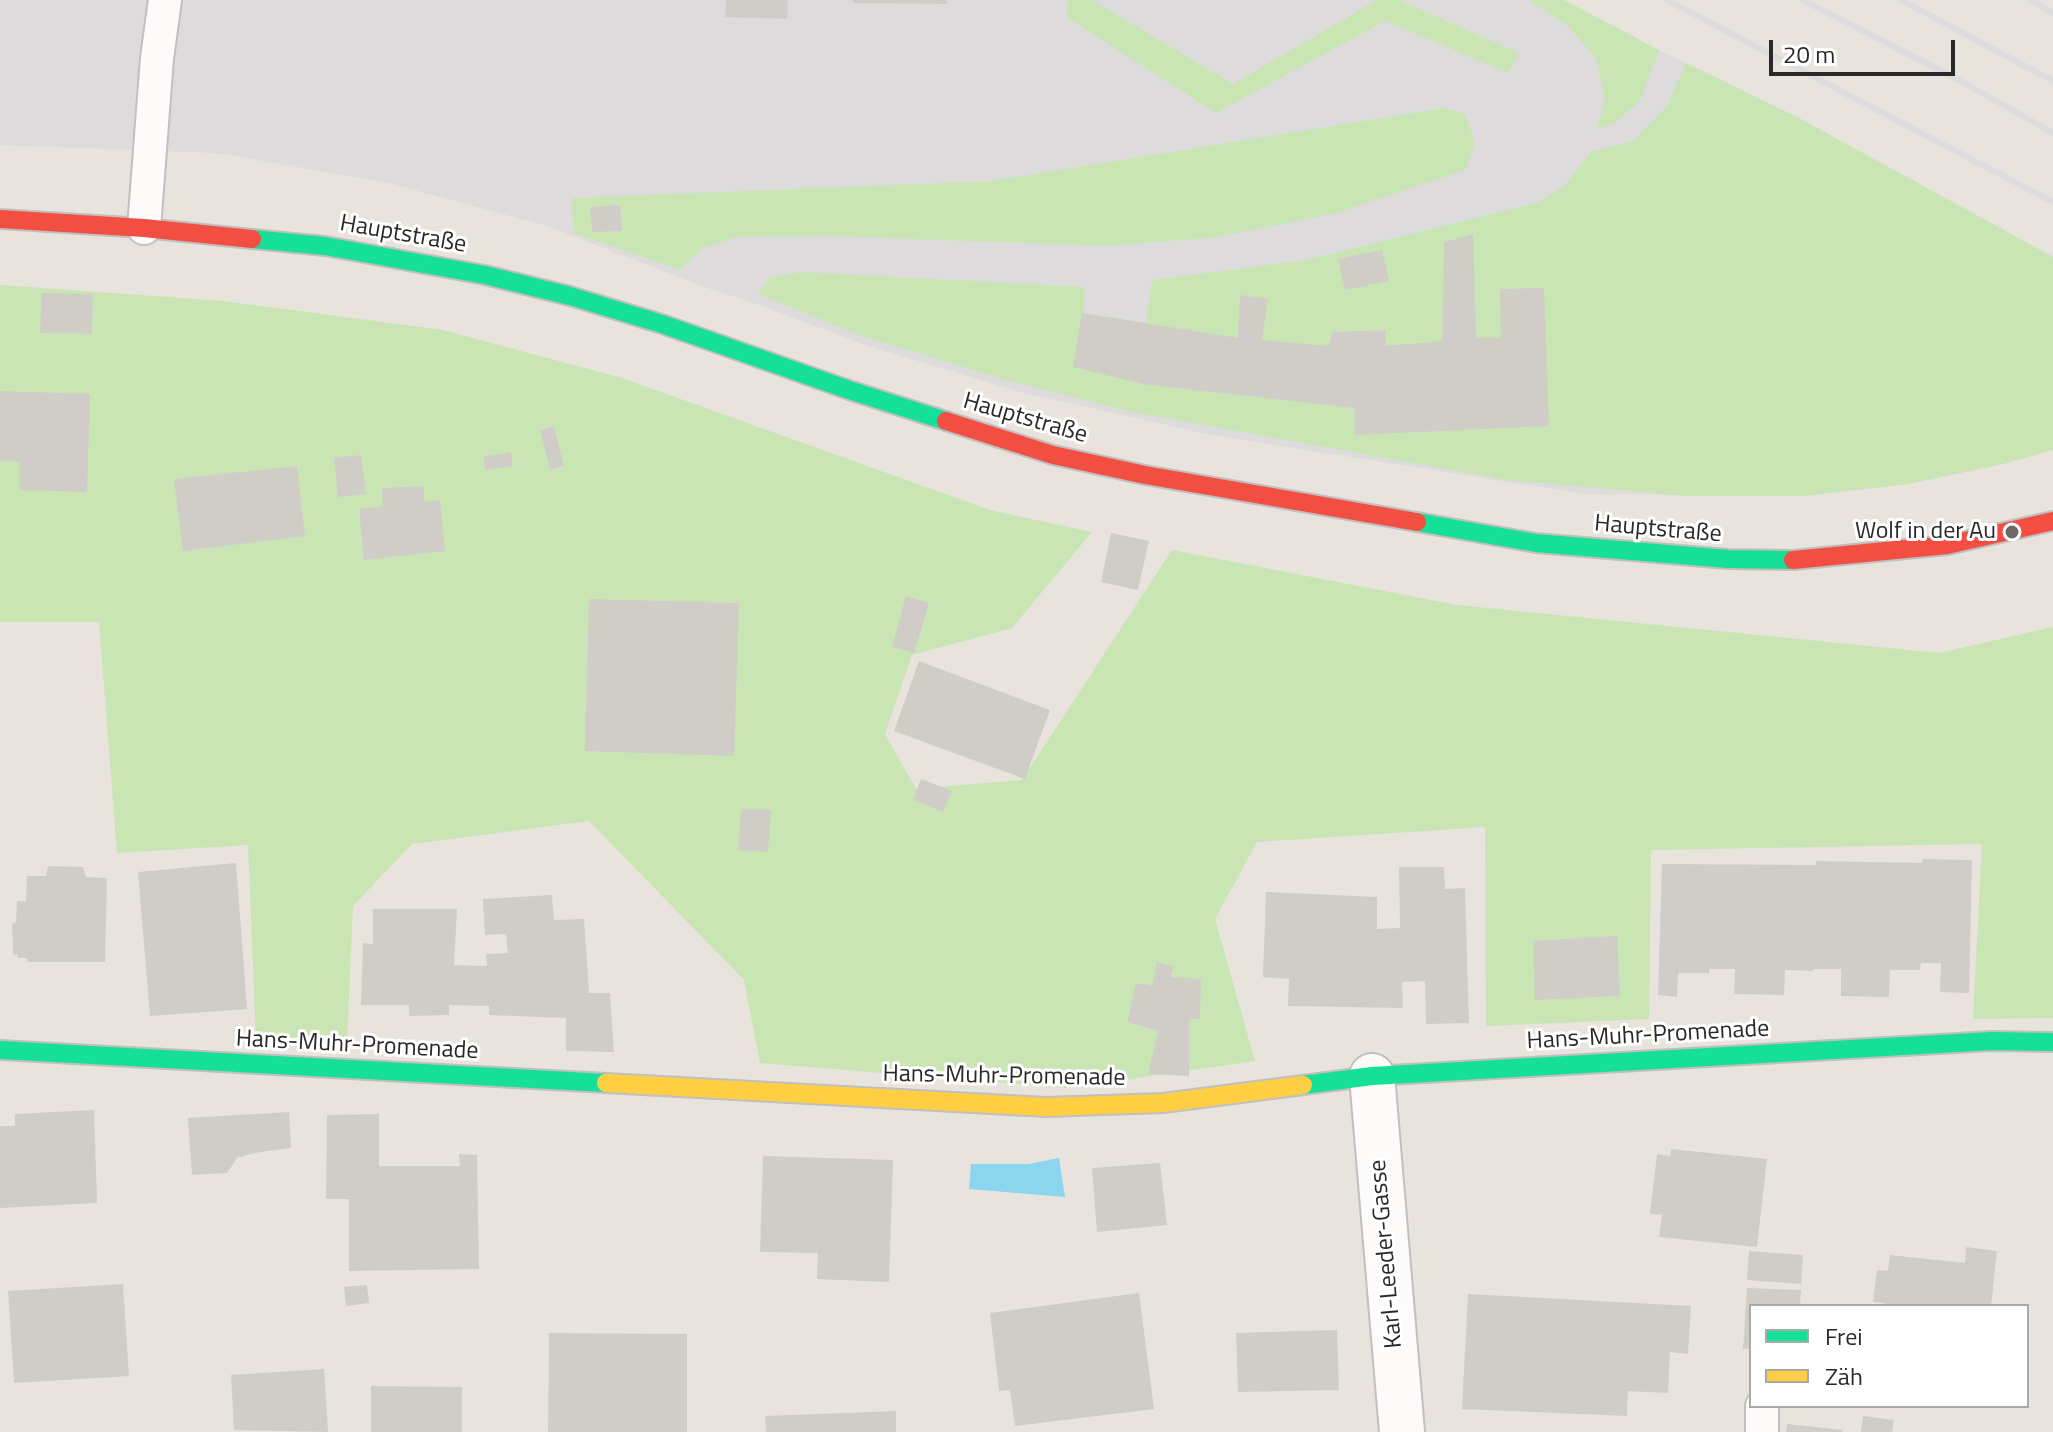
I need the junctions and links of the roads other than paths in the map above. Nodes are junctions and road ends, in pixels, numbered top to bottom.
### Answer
1 (165, 0) edge
2 (0, 219) edge
3 (144, 228) junction
4 (2053, 521) edge
5 (2053, 1042) edge
6 (0, 1050) edge
7 (1372, 1076) junction
8 (1762, 1408) edge
9 (1402, 1432) edge
10 (1762, 1432) edge

1 - 3 lane
2 - 3 main road, Hauptstraße
3 - 4 main road, Hauptstraße
5 - 7 main road, Hans-Muhr-Promenade
6 - 7 main road, Hans-Muhr-Promenade
7 - 9 street, Karl-Leeder-Gasse
8 - 10 lane

